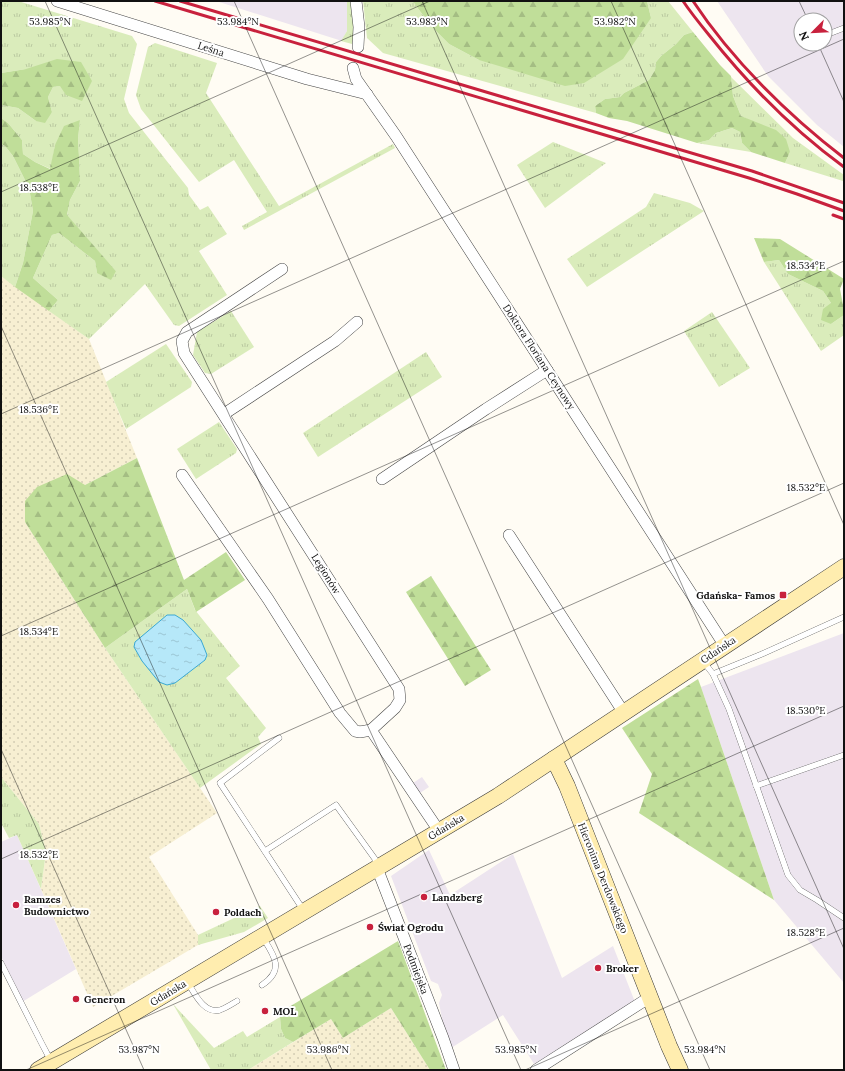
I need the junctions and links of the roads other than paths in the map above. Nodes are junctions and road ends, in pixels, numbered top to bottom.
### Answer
1 (57, 1) edge
2 (356, 1) edge
3 (844, 28) edge
4 (833, 32) edge
5 (358, 47) dead end
6 (353, 68) dead end
7 (367, 94) junction
8 (282, 269) dead end
9 (357, 322) dead end
10 (547, 370) junction
11 (224, 414) junction
12 (182, 475) dead end
13 (382, 479) dead end
14 (508, 535) dead end
15 (844, 567) edge
16 (844, 617) edge
17 (725, 646) junction
18 (703, 660) junction
19 (713, 674) junction
20 (624, 713) junction
21 (371, 730) junction
22 (279, 738) dead end
23 (844, 755) edge
24 (554, 759) junction
25 (756, 786) junction
26 (439, 831) junction
27 (265, 851) junction
28 (377, 868) junction
29 (304, 911) junction
30 (844, 918) edge
31 (262, 936) junction
32 (1, 963) edge
33 (187, 981) junction
34 (262, 985) dead end
35 (650, 997) junction
36 (237, 1001) dead end
37 (52, 1062) junction
38 (38, 1070) edge
39 (454, 1070) edge
40 (536, 1070) edge
41 (680, 1070) edge

1 - 7 street, Leśna
2 - 5 street
3 - 4 lane
6 - 7 street, Doktora Floriana Ceynowy
7 - 10 street, Doktora Floriana Ceynowy
8 - 11 street, Legionów
9 - 11 street
10 - 13 street
10 - 17 street, Doktora Floriana Ceynowy
11 - 21 street, Legionów
12 - 21 street
14 - 20 street
15 - 17 main road, Gdańska
16 - 19 lane
17 - 18 main road, Gdańska
18 - 19 lane
18 - 20 main road, Gdańska
19 - 25 lane
20 - 24 main road, Gdańska
21 - 26 street
22 - 27 lane
23 - 25 lane
24 - 26 main road, Gdańska
24 - 35 main road, Hieronima Derdowskiego
25 - 30 lane
26 - 28 main road, Gdańska
27 - 28 lane
27 - 29 lane
28 - 29 main road, Gdańska
28 - 39 street, Podmiejska
29 - 31 main road, Gdańska
31 - 33 main road, Gdańska
31 - 34 lane
32 - 37 lane
33 - 36 lane
33 - 37 main road, Gdańska
35 - 40 street
35 - 41 main road, Hieronima Derdowskiego
37 - 38 main road, Gdańska

